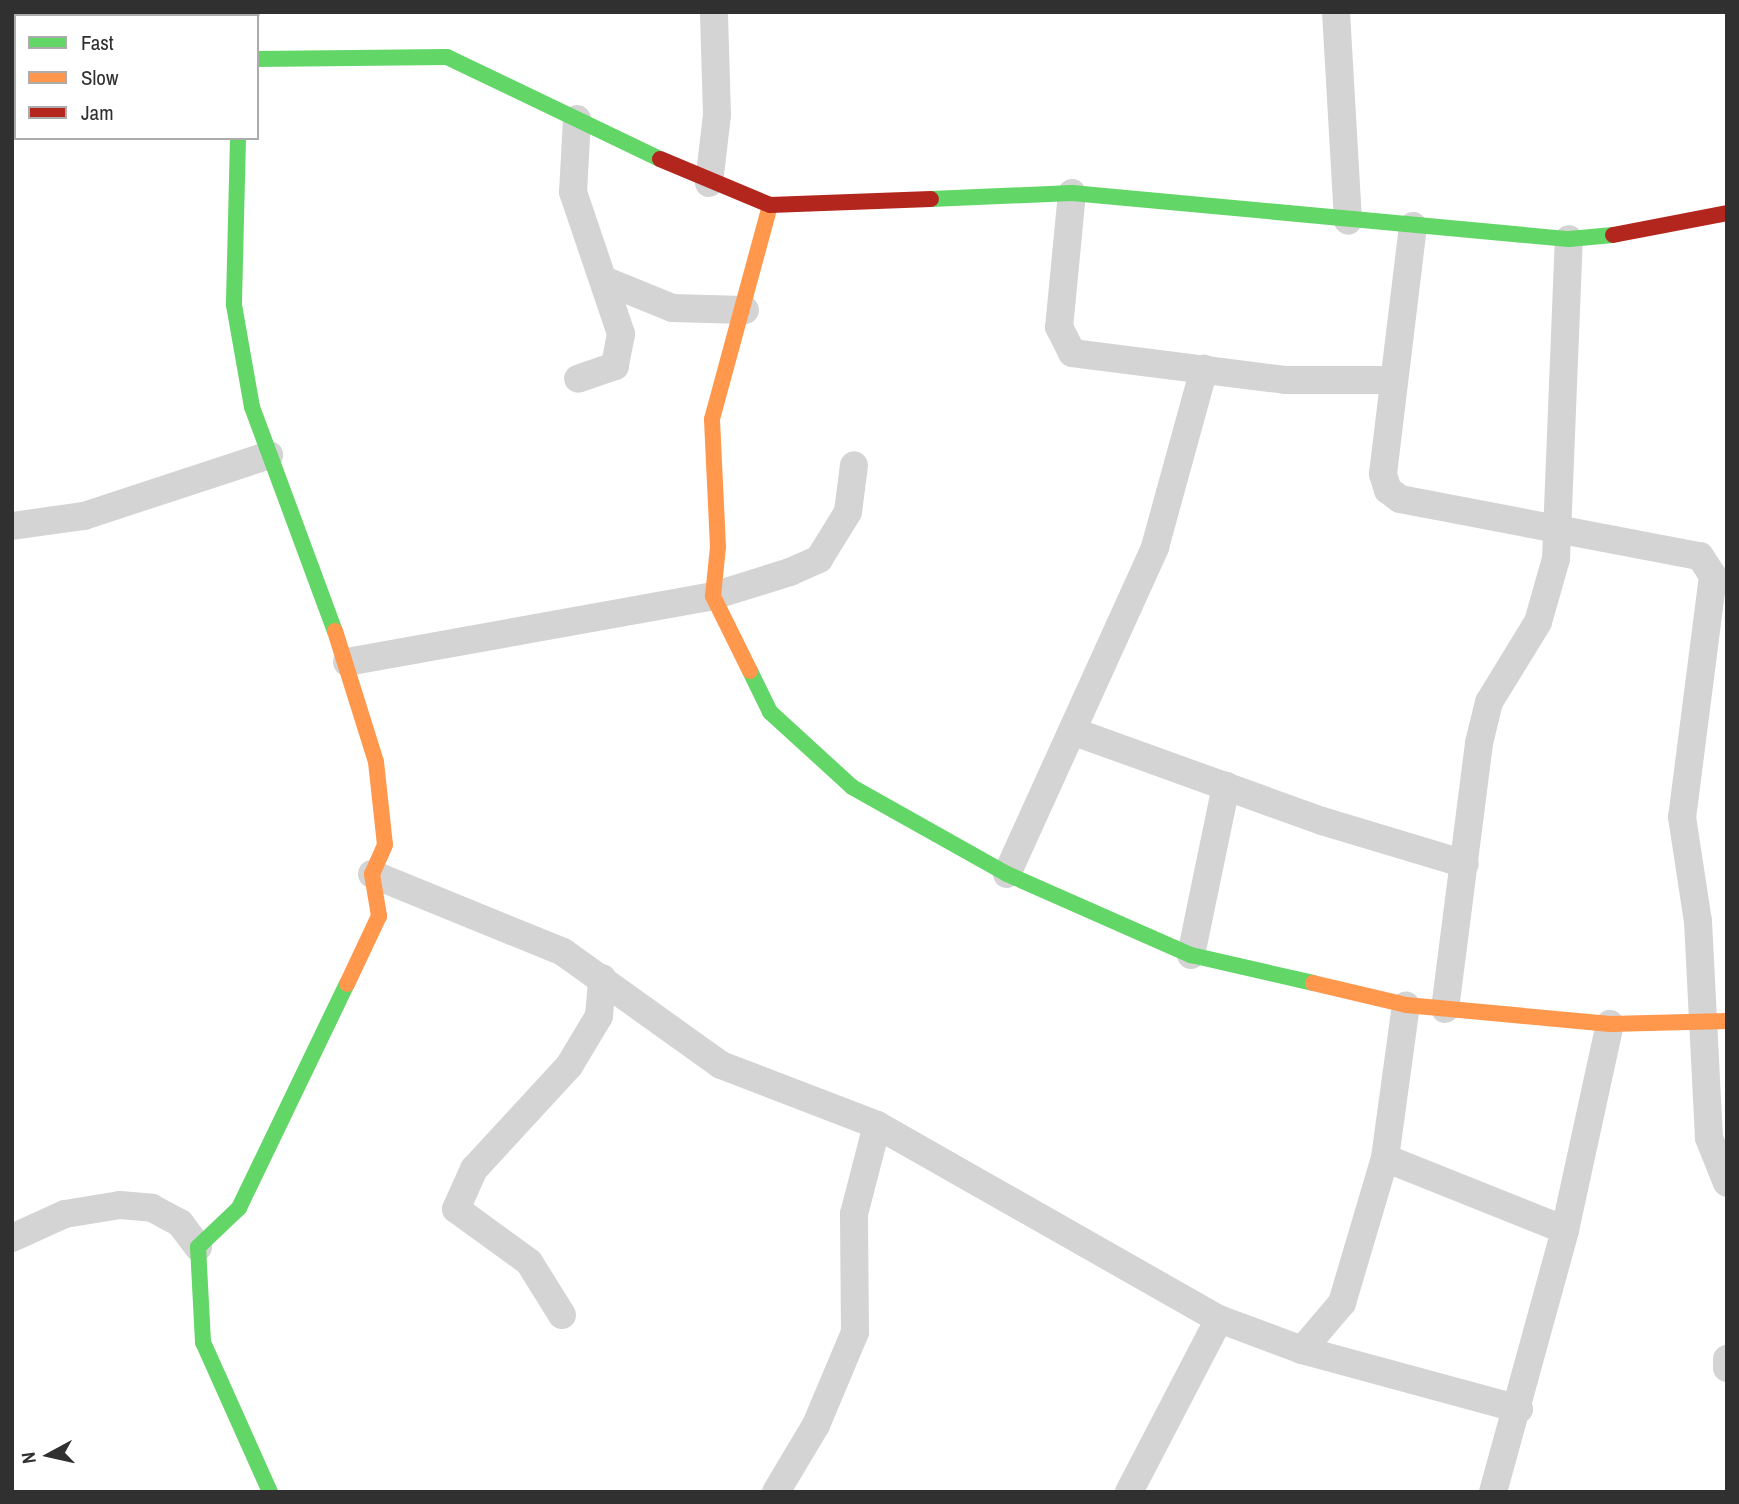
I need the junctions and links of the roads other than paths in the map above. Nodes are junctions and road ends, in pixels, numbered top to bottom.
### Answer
1 (713, 12) edge
2 (1336, 12) edge
3 (259, 59) edge
4 (577, 119) junction
5 (238, 140) edge
6 (709, 183) junction
7 (1072, 193) junction
8 (770, 205) junction
9 (1727, 213) edge
10 (1348, 221) junction
11 (1413, 226) junction
12 (1569, 239) junction
13 (606, 281) junction
14 (745, 310) junction
15 (1204, 369) junction
16 (578, 379) dead end
17 (1394, 380) junction
18 (269, 455) junction
19 (853, 465) dead end
20 (1560, 525) junction
21 (12, 526) edge
22 (1720, 575) edge
23 (713, 596) junction
24 (347, 662) junction
25 (1072, 731) junction
26 (1226, 786) junction
27 (1465, 864) junction
28 (372, 874) junction
29 (1007, 874) junction
30 (1191, 956) junction
31 (603, 978) junction
32 (1406, 1005) junction
33 (1445, 1009) junction
34 (1727, 1021) edge
35 (1610, 1024) junction
36 (1699, 1024) junction
37 (877, 1125) junction
38 (1385, 1158) junction
39 (1727, 1183) edge
40 (1565, 1230) junction
41 (12, 1238) edge
42 (198, 1247) junction
43 (562, 1315) dead end
44 (1219, 1320) junction
45 (1302, 1350) junction
46 (1727, 1359) edge
47 (1727, 1368) edge
48 (1519, 1409) junction
49 (267, 1491) edge
50 (776, 1492) edge
51 (1129, 1492) edge
52 (1493, 1492) edge

1 - 6 street
2 - 10 street
3 - 4 street
4 - 6 street
4 - 13 street
5 - 18 street
6 - 8 street
7 - 8 street
7 - 10 street
7 - 15 street
8 - 14 street
9 - 12 street
10 - 11 street
11 - 12 street
11 - 17 street
12 - 20 street
13 - 14 street
13 - 16 street
14 - 23 street
15 - 17 street
15 - 25 street
17 - 20 street
18 - 21 street
18 - 24 street
19 - 23 street
20 - 22 street
20 - 27 street
22 - 36 street
23 - 24 street
23 - 29 street
24 - 28 street
25 - 26 street
25 - 29 street
26 - 27 street
26 - 30 street
27 - 33 street
28 - 31 street
28 - 42 street
29 - 30 street
30 - 32 street
31 - 37 street
31 - 43 street
32 - 33 street
32 - 38 street
33 - 35 street
34 - 36 street
35 - 36 street
35 - 40 street
36 - 39 street
37 - 44 street
37 - 50 street
38 - 40 street
38 - 45 street
40 - 48 street
41 - 42 street
42 - 49 street
44 - 45 street
44 - 51 street
45 - 48 street
46 - 47 street
48 - 52 street

